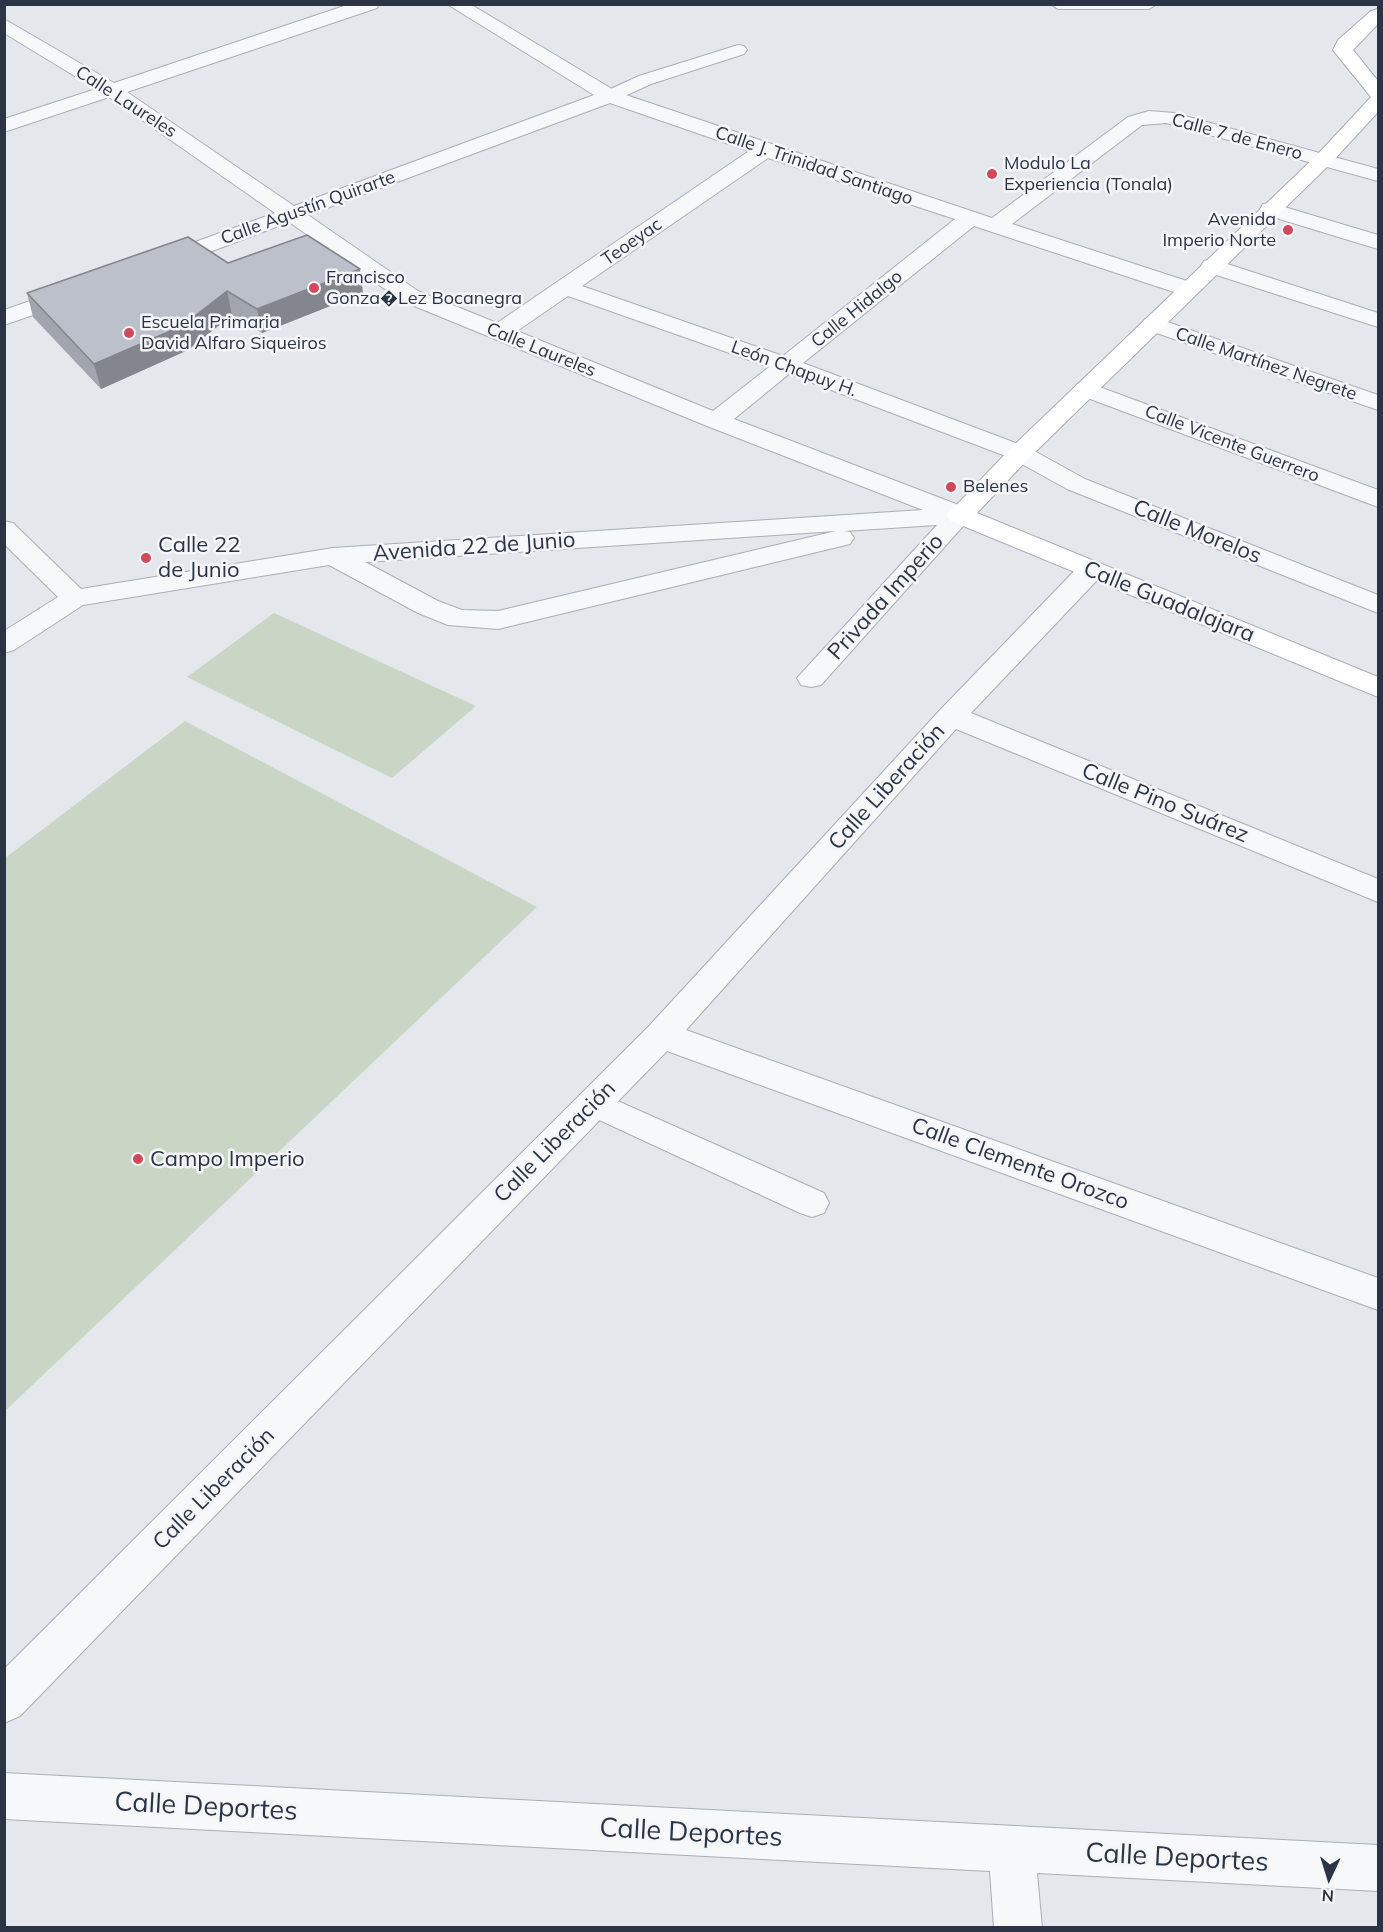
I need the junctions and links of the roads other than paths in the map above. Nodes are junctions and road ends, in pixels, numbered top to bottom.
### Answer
1 (370, 4) edge
2 (456, 4) edge
3 (1058, 4) edge
4 (1149, 4) edge
5 (1378, 15) edge
6 (4, 26) edge
7 (738, 50) dead end
8 (113, 91) junction
9 (1378, 93) edge
10 (610, 96) junction
11 (1378, 101) edge
12 (4, 126) edge
13 (765, 150) junction
14 (1324, 159) junction
15 (1378, 175) edge
16 (1272, 209) junction
17 (292, 215) junction
18 (970, 218) junction
19 (995, 226) junction
20 (1378, 242) edge
21 (1212, 266) junction
22 (137, 270) edge
23 (93, 286) edge
24 (566, 288) junction
25 (1188, 289) junction
26 (4, 318) edge
27 (1378, 320) edge
28 (1153, 324) junction
29 (499, 333) junction
30 (786, 365) junction
31 (1086, 389) junction
32 (1378, 403) edge
33 (716, 421) junction
34 (1020, 453) junction
35 (1378, 499) edge
36 (960, 515) junction
37 (930, 517) junction
38 (4, 529) edge
39 (333, 556) junction
40 (1091, 570) junction
41 (75, 598) junction
42 (1378, 605) edge
43 (4, 644) edge
44 (812, 678) dead end
45 (1378, 688) edge
46 (951, 716) junction
47 (1378, 891) edge
48 (661, 1035) junction
49 (593, 1104) junction
50 (812, 1203) dead end
51 (1378, 1294) edge
52 (4, 1701) edge
53 (4, 1796) edge
54 (1012, 1850) junction
55 (1378, 1868) edge
56 (1018, 1928) edge

1 - 8 street
2 - 10 street, Calle J. Trinidad Santiago
3 - 4 lane
5 - 9 street
6 - 8 street, Calle Laureles
7 - 10 lane
8 - 12 street
8 - 17 street, Calle Laureles
10 - 13 street, Calle J. Trinidad Santiago
10 - 17 street, Calle Agustín Quirarte
11 - 14 street
13 - 18 street, Calle J. Trinidad Santiago
13 - 24 street, Teoeyac
14 - 15 street, Calle 7 de Enero
14 - 16 street
14 - 19 street, Calle 7 de Enero
16 - 20 street
16 - 21 street
17 - 22 street, Calle Agustín Quirarte
17 - 29 street, Calle Laureles
18 - 19 street, Calle J. Trinidad Santiago
18 - 30 street, Calle Hidalgo
19 - 25 street, Calle J. Trinidad Santiago
21 - 25 street
21 - 27 street
23 - 26 street
24 - 29 street, Teoeyac
24 - 30 street, León Chapuy H.
25 - 28 street
28 - 31 street
28 - 32 street, Calle Martínez Negrete
29 - 33 street, Calle Laureles
30 - 33 street, Calle Hidalgo
30 - 34 street, León Chapuy H.
31 - 34 street
31 - 35 street, Calle Vicente Guerrero
33 - 36 street, Calle Laureles
34 - 36 street
34 - 42 street, Calle Morelos
36 - 37 street, Avenida 22 de Junio
36 - 40 street, Calle Guadalajara
36 - 44 street, Privada Imperio
37 - 39 street, Avenida 22 de Junio
37 - 39 street
38 - 41 street
39 - 41 street, Avenida 22 de Junio
40 - 45 street, Calle Guadalajara
40 - 46 street, Calle Liberación
41 - 43 street, Avenida 22 de Junio
46 - 47 street, Calle Pino Suárez
46 - 48 street, Calle Liberación
48 - 49 street, Calle Liberación
48 - 51 street, Calle Clemente Orozco
49 - 50 lane
49 - 52 street, Calle Liberación
53 - 54 street, Calle Deportes
54 - 55 street, Calle Deportes
54 - 56 street

